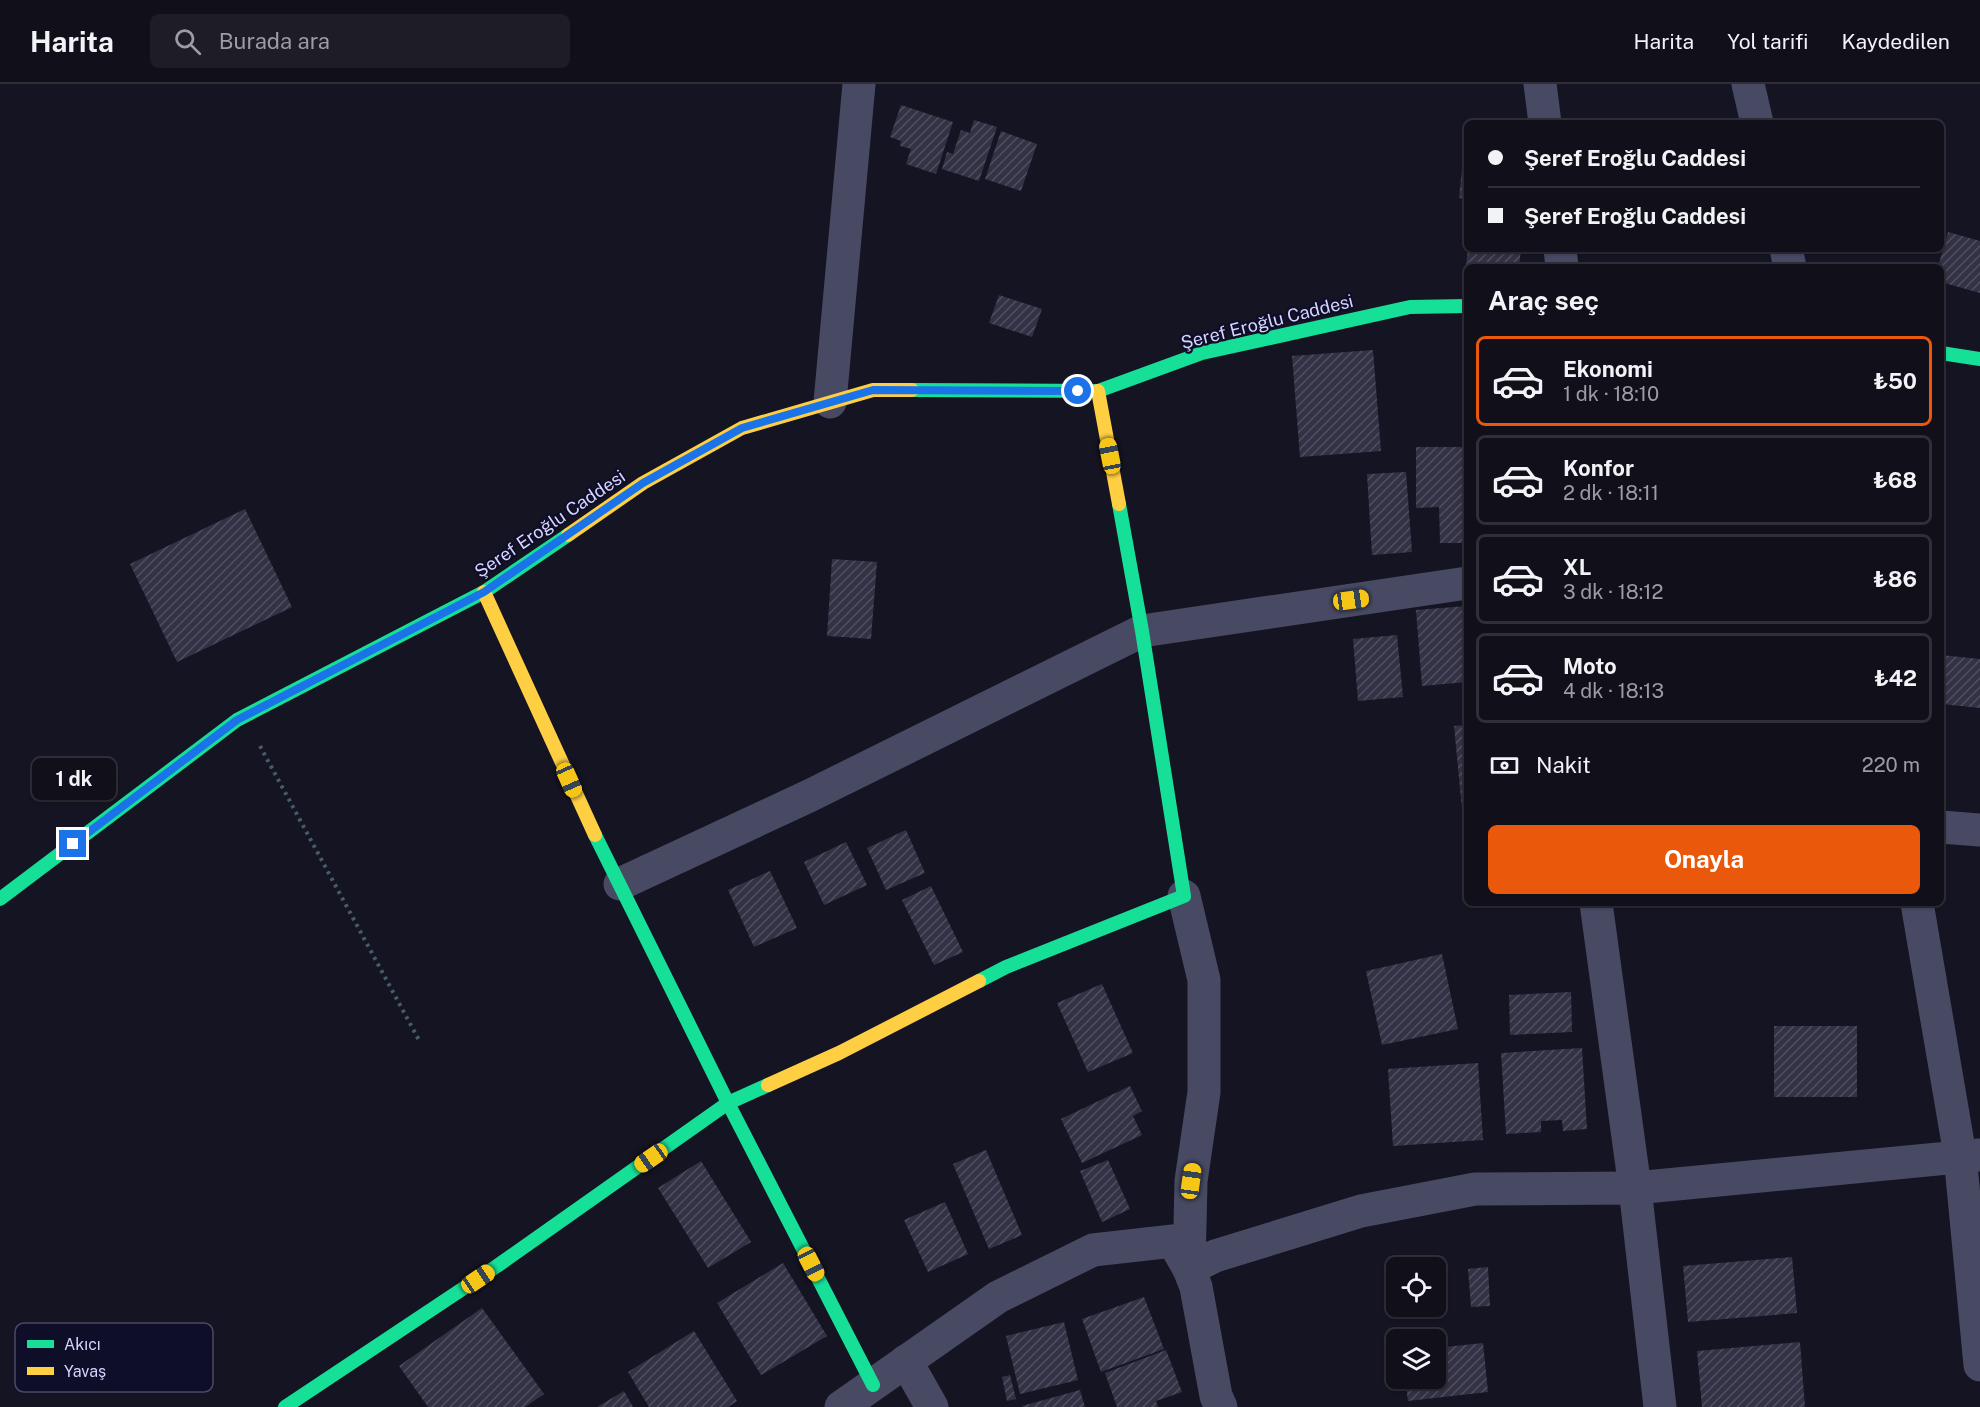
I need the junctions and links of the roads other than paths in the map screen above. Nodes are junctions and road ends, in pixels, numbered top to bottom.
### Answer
1 (859, 84) edge
2 (1540, 84) edge
3 (1748, 84) edge
4 (1545, 120) edge
5 (1756, 120) edge
6 (1464, 306) edge
7 (1944, 353) edge
8 (1980, 359) edge
9 (1098, 391) junction
10 (830, 402) junction
11 (1464, 583) edge
12 (484, 592) junction
13 (1142, 631) junction
14 (1944, 827) edge
15 (1980, 830) edge
16 (620, 884) junction
17 (1184, 896) junction
18 (0, 899) edge
19 (1596, 906) edge
20 (1918, 906) edge
21 (728, 1103) junction
22 (1970, 1155) edge
23 (1635, 1188) junction
24 (1189, 1269) junction
25 (906, 1361) junction
26 (1980, 1365) edge
27 (873, 1384) junction
28 (285, 1407) edge
29 (841, 1407) edge
30 (932, 1407) edge
31 (1221, 1407) edge
32 (1660, 1407) edge

1 - 10 street
2 - 4 street
3 - 5 street
6 - 9 street, Şeref Eroğlu Caddesi
7 - 8 street
9 - 10 street, Şeref Eroğlu Caddesi
9 - 13 street
10 - 12 street, Şeref Eroğlu Caddesi
11 - 13 street
12 - 16 street
12 - 18 street, Şeref Eroğlu Caddesi
13 - 16 street
13 - 17 street
14 - 15 street
16 - 21 street
17 - 21 street
17 - 24 street
19 - 23 street
20 - 22 street
21 - 27 street
21 - 28 street
22 - 23 street
22 - 26 street
23 - 24 street
23 - 32 street
24 - 25 street
24 - 31 street
25 - 27 street
25 - 30 street
27 - 29 street

